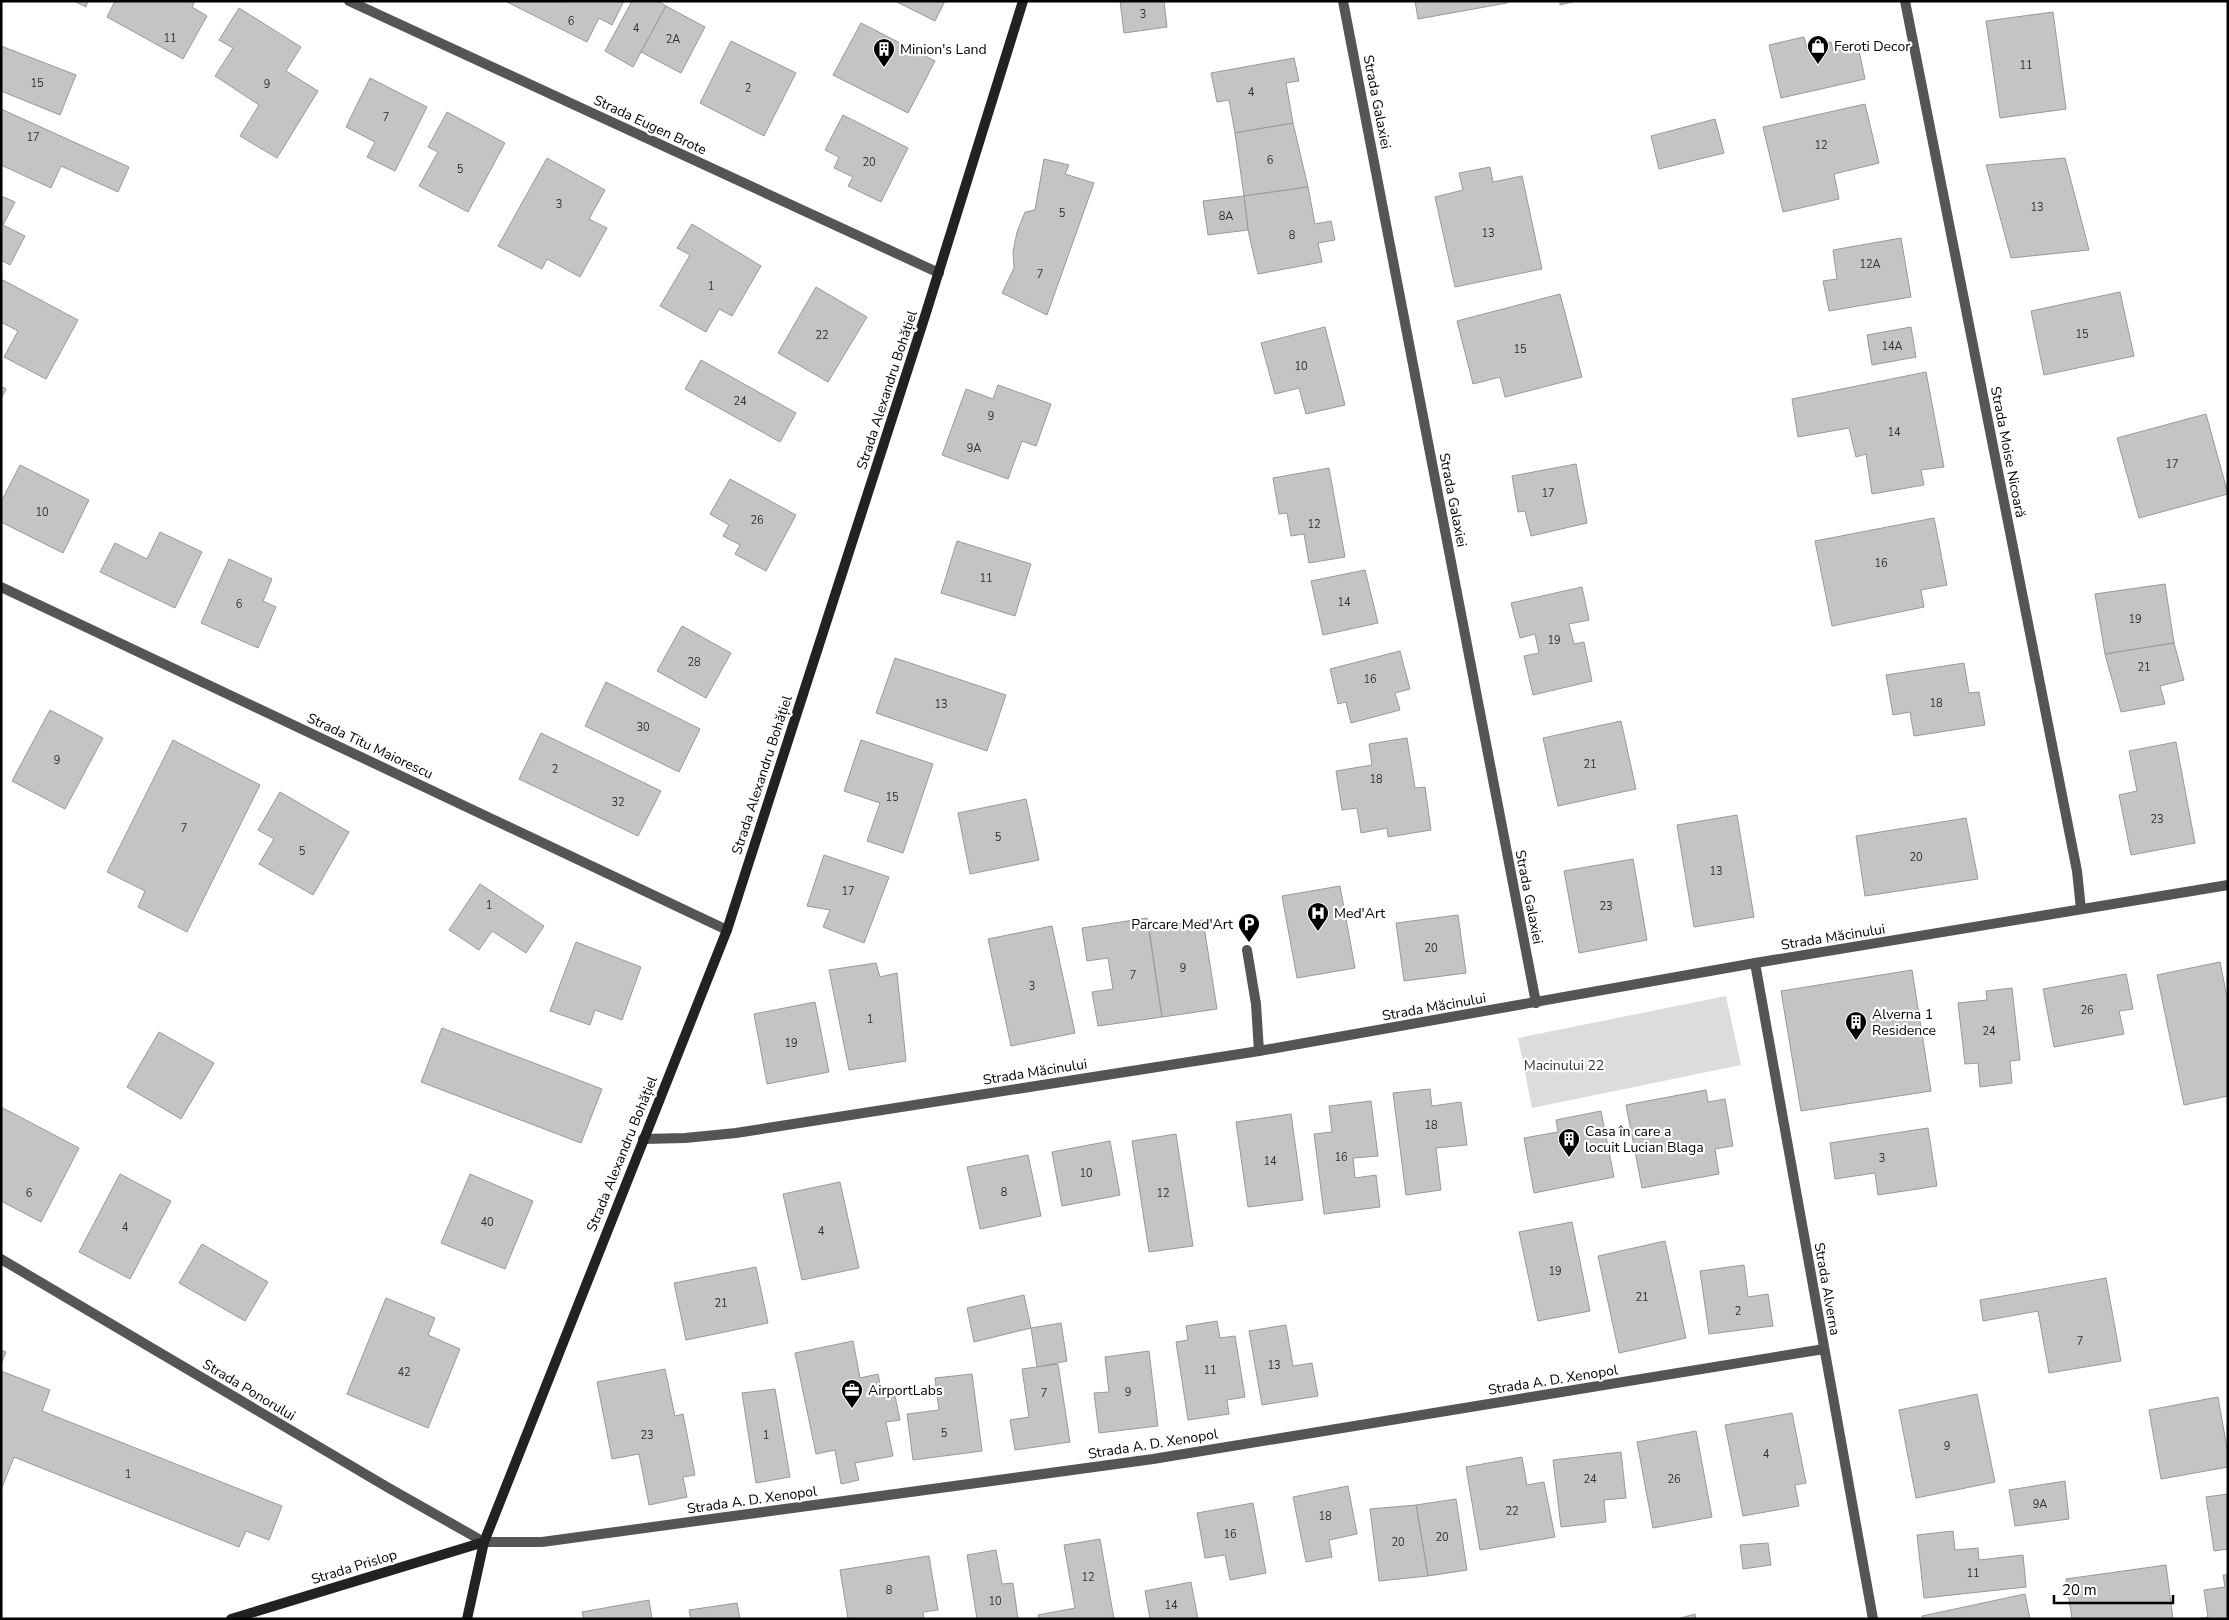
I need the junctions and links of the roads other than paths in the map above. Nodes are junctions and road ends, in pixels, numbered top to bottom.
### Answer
1 (349, 1) edge
2 (1023, 1) edge
3 (1343, 1) edge
4 (1905, 1) edge
5 (939, 273) junction
6 (1, 587) edge
7 (2228, 885) edge
8 (2081, 910) junction
9 (726, 930) junction
10 (1246, 950) dead end
11 (1755, 963) junction
12 (1536, 1003) junction
13 (1260, 1052) junction
14 (643, 1139) junction
15 (1, 1259) edge
16 (1824, 1349) junction
17 (484, 1542) junction
18 (231, 1619) edge
19 (467, 1619) edge
20 (1873, 1619) edge

1 - 5 street, Strada Eugen Brote
2 - 5 main road, Strada Alexandru Bohățiel
3 - 12 street, Strada Galaxiei
4 - 8 street, Strada Moise Nicoară
5 - 9 main road, Strada Alexandru Bohățiel
6 - 9 street, Strada Titu Maiorescu
7 - 8 street, Strada Măcinului
8 - 11 street, Strada Măcinului
9 - 14 main road, Strada Alexandru Bohățiel
10 - 13 street
11 - 12 street, Strada Măcinului
11 - 16 street, Strada Alverna
12 - 13 street, Strada Măcinului
13 - 14 street, Strada Măcinului
14 - 17 main road, Strada Alexandru Bohățiel
15 - 17 street, Strada Ponorului
16 - 17 street, Strada A. D. Xenopol
16 - 20 street, Strada Alverna
17 - 18 main road, Strada Prislop
17 - 19 main road, Strada Alexandru Bohățiel

